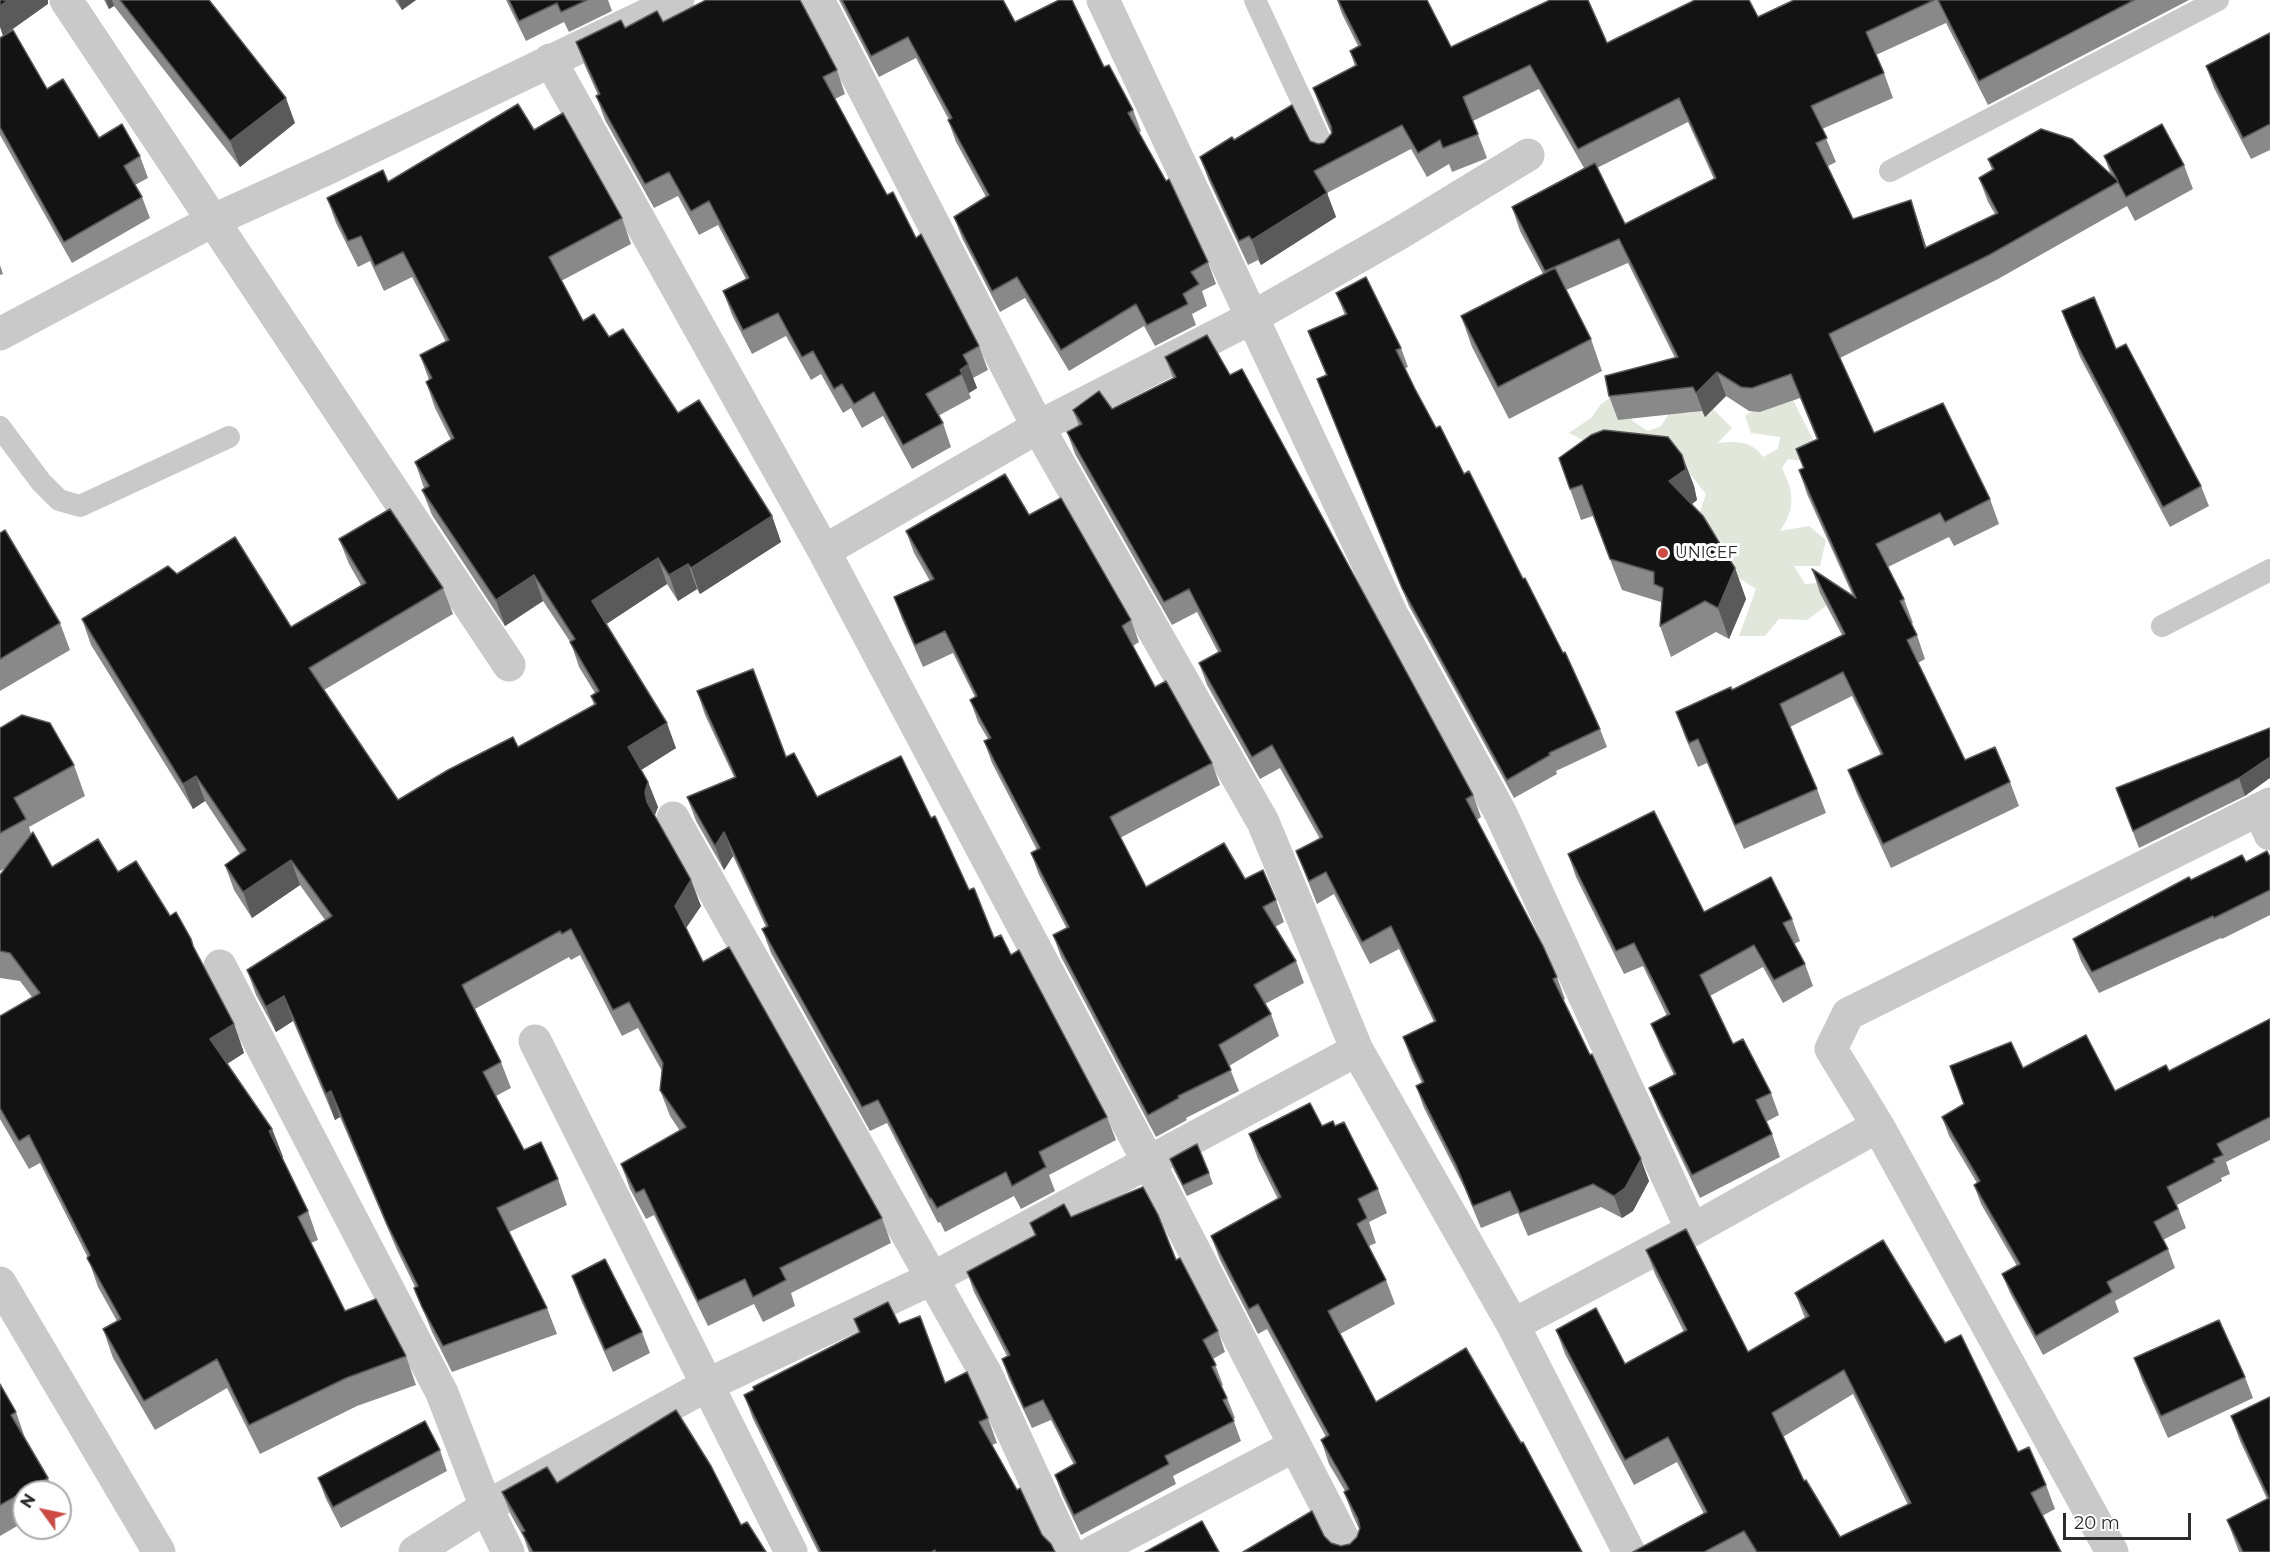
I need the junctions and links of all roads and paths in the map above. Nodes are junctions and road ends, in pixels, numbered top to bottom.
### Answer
1 (66, 0) edge
2 (678, 0) edge
3 (818, 0) edge
4 (1103, 0) edge
5 (1255, 0) edge
6 (2218, 0) edge
7 (550, 60) junction
8 (1327, 155) edge
9 (1528, 155) dead end
10 (1890, 171) dead end
11 (214, 220) junction
12 (1253, 317) junction
13 (0, 334) edge
14 (0, 427) edge
15 (1038, 427) junction
16 (229, 437) dead end
17 (824, 551) junction
18 (2270, 570) edge
19 (2163, 626) dead end
20 (509, 665) dead end
21 (2266, 815) edge
22 (672, 818) dead end
23 (220, 966) dead end
24 (535, 1041) dead end
25 (1357, 1050) junction
26 (1878, 1126) junction
27 (1149, 1163) junction
28 (1692, 1230) junction
29 (933, 1278) junction
30 (0, 1283) edge
31 (1513, 1325) junction
32 (707, 1385) junction
33 (1294, 1446) junction
34 (486, 1507) junction
35 (159, 1552) edge
36 (415, 1552) edge
37 (508, 1552) edge
38 (791, 1552) edge
39 (1068, 1552) edge
40 (1093, 1552) edge
41 (1350, 1552) edge
42 (1629, 1552) edge
43 (2112, 1552) edge

1 - 11 street
2 - 7 street
3 - 15 street
4 - 12 street
5 - 8 lane
6 - 10 lane
7 - 11 street
7 - 17 street
9 - 12 street
11 - 13 street
11 - 20 street
12 - 15 street
12 - 28 street
14 - 16 lane
15 - 17 street
15 - 25 street
17 - 27 street
18 - 19 lane
21 - 26 street
22 - 29 street
23 - 34 street
24 - 32 street
25 - 27 street
25 - 31 street
26 - 28 street
26 - 43 street
27 - 29 street
27 - 33 street
28 - 31 street
29 - 32 street
29 - 39 street
30 - 35 street
31 - 42 street
32 - 34 street
32 - 38 street
33 - 40 street
33 - 41 street
34 - 36 street
34 - 37 street

